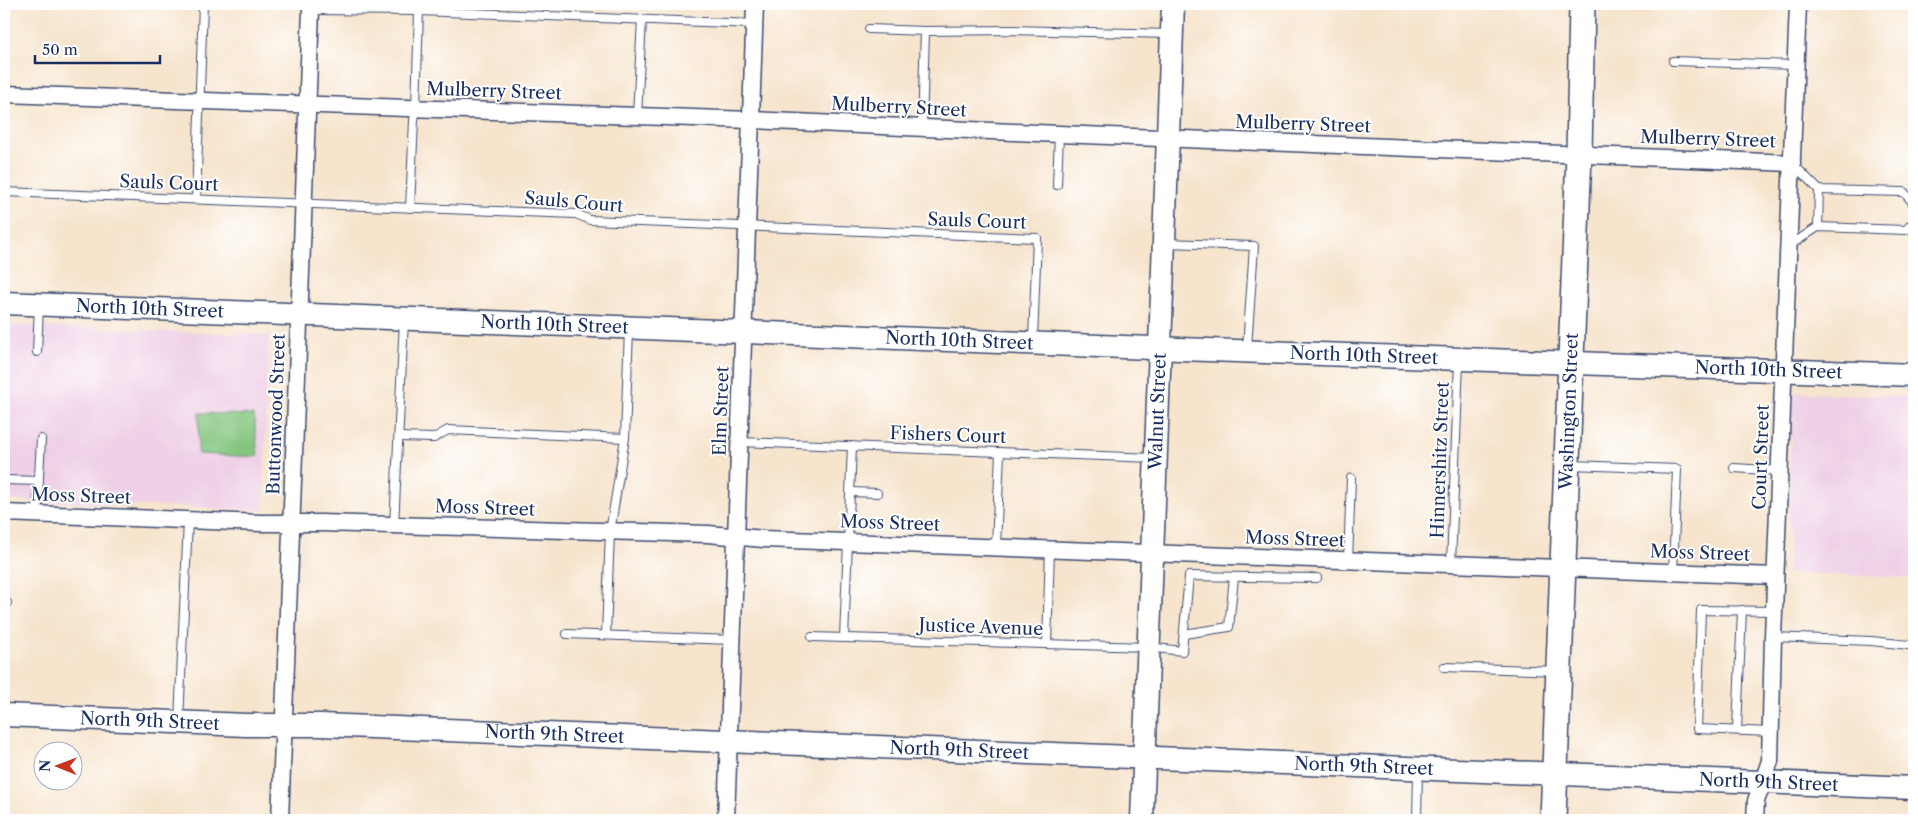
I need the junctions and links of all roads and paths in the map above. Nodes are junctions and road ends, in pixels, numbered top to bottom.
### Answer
1 (203, 4) edge
2 (755, 4) edge
3 (1173, 4) edge
4 (1582, 4) edge
5 (1798, 4) edge
6 (309, 5) edge
7 (419, 11) junction
8 (642, 20) junction
9 (755, 24) junction
10 (869, 29) dead end
11 (925, 31) junction
12 (1172, 34) junction
13 (1673, 61) dead end
14 (1795, 65) junction
15 (4, 94) edge
16 (199, 101) junction
17 (307, 104) junction
18 (416, 108) junction
19 (637, 116) junction
20 (751, 120) junction
21 (922, 128) junction
22 (1059, 134) junction
23 (1168, 139) junction
24 (1578, 154) junction
25 (1792, 163) junction
26 (1057, 185) dead end
27 (1819, 190) junction
28 (4, 192) edge
29 (196, 199) junction
30 (304, 203) junction
31 (1914, 204) edge
32 (410, 208) junction
33 (1914, 221) edge
34 (748, 226) junction
35 (1818, 227) junction
36 (1164, 243) junction
37 (1789, 246) junction
38 (4, 303) edge
39 (39, 304) junction
40 (300, 314) junction
41 (404, 318) junction
42 (629, 327) junction
43 (744, 332) junction
44 (1033, 343) junction
45 (1160, 347) junction
46 (1247, 350) junction
47 (37, 352) dead end
48 (1459, 358) junction
49 (1570, 362) junction
50 (1784, 370) junction
51 (1914, 375) edge
52 (399, 437) junction
53 (625, 438) junction
54 (41, 439) dead end
55 (740, 442) junction
56 (852, 446) junction
57 (1000, 452) junction
58 (1156, 458) junction
59 (1566, 465) junction
60 (1734, 468) dead end
61 (1780, 471) junction
62 (1351, 478) dead end
63 (4, 480) edge
64 (39, 481) junction
65 (851, 492) junction
66 (877, 493) dead end
67 (4, 513) edge
68 (37, 515) junction
69 (188, 520) junction
70 (292, 523) junction
71 (394, 526) junction
72 (610, 532) junction
73 (736, 537) junction
74 (849, 542) junction
75 (996, 547) junction
76 (1050, 549) junction
77 (1152, 554) junction
78 (1304, 559) junction
79 (1348, 561) junction
80 (1451, 564) junction
81 (1562, 569) junction
82 (1673, 573) junction
83 (1775, 576) junction
84 (1234, 577) junction
85 (1302, 578) junction
86 (1317, 578) dead end
87 (1742, 610) junction
88 (1775, 611) junction
89 (566, 634) dead end
90 (1184, 634) junction
91 (606, 635) junction
92 (812, 637) dead end
93 (1773, 637) junction
94 (844, 638) junction
95 (732, 640) junction
96 (1047, 644) junction
97 (1909, 646) dead end
98 (1148, 647) junction
99 (1444, 667) dead end
100 (1558, 672) junction
101 (4, 715) edge
102 (179, 723) junction
103 (284, 725) junction
104 (1737, 730) junction
105 (1771, 732) junction
106 (729, 742) junction
107 (1145, 758) junction
108 (1418, 769) junction
109 (1554, 774) junction
110 (1762, 782) junction
111 (1914, 788) edge
112 (280, 820) edge
113 (726, 820) edge
114 (1142, 820) edge
115 (1417, 820) edge
116 (1553, 820) edge
117 (1755, 820) edge

1 - 16 lane
2 - 9 street, Elm Street
3 - 12 street, Walnut Street
4 - 24 main road, Washington Street
5 - 14 street, Court Street
6 - 7 lane
6 - 17 street, Buttonwood Street
7 - 8 lane
7 - 18 lane
8 - 9 lane
8 - 19 lane
9 - 20 street, Elm Street
10 - 11 lane
11 - 12 lane
11 - 21 lane
12 - 23 street, Walnut Street
13 - 14 lane
14 - 25 street, Court Street
15 - 16 street, Mulberry Street
16 - 17 street, Mulberry Street
16 - 29 lane
17 - 18 street, Mulberry Street
17 - 30 street, Buttonwood Street
18 - 19 street, Mulberry Street
18 - 32 lane
19 - 20 street, Mulberry Street
20 - 21 street, Mulberry Street
20 - 34 street, Elm Street
21 - 22 street, Mulberry Street
22 - 23 street, Mulberry Street
22 - 26 lane
23 - 24 street, Mulberry Street
23 - 36 street, Walnut Street
24 - 25 street, Mulberry Street
24 - 49 main road, Washington Street
25 - 27 lane
25 - 37 street, Court Street
27 - 31 lane
27 - 35 lane
28 - 29 lane, Sauls Court
29 - 30 lane, Sauls Court
30 - 32 lane, Sauls Court
30 - 40 street, Buttonwood Street
32 - 34 lane, Sauls Court
33 - 35 lane
34 - 43 street, Elm Street
34 - 44 lane, Sauls Court
35 - 37 lane
36 - 45 street, Walnut Street
36 - 46 lane
37 - 50 street, Court Street
38 - 39 street, North 10th Street
39 - 40 street, North 10th Street
39 - 47 lane
40 - 41 street, North 10th Street
40 - 70 street, Buttonwood Street
41 - 42 street, North 10th Street
41 - 52 lane
42 - 43 street, North 10th Street
42 - 53 lane
43 - 44 street, North 10th Street
43 - 55 street, Elm Street
44 - 45 street, North 10th Street
45 - 46 street, North 10th Street
45 - 58 street, Walnut Street
46 - 48 street, North 10th Street
48 - 49 street, North 10th Street
48 - 80 lane, Hinnershitz Street
49 - 50 street, North 10th Street
49 - 59 main road, Washington Street
50 - 51 street, North 10th Street
50 - 61 street, Court Street
52 - 53 lane
52 - 71 lane
53 - 72 lane
54 - 64 lane
55 - 56 lane, Fishers Court
55 - 73 street, Elm Street
56 - 57 lane, Fishers Court
56 - 65 lane
57 - 58 lane, Fishers Court
57 - 75 lane
58 - 77 street, Walnut Street
59 - 81 main road, Washington Street
59 - 82 lane
60 - 61 lane
61 - 83 street, Court Street
62 - 79 lane
63 - 64 lane
64 - 68 lane
65 - 66 lane
65 - 74 lane
67 - 68 street, Moss Street
68 - 69 street, Moss Street
69 - 70 street, Moss Street
69 - 102 lane
70 - 71 street, Moss Street
70 - 103 street, Buttonwood Street
71 - 72 street, Moss Street
72 - 73 street, Moss Street
72 - 91 lane
73 - 74 street, Moss Street
73 - 95 street, Elm Street
74 - 75 street, Moss Street
74 - 94 lane
75 - 76 street, Moss Street
76 - 77 street, Moss Street
76 - 96 lane
77 - 78 street, Moss Street
77 - 98 street, Walnut Street
78 - 79 street, Moss Street
78 - 85 lane
79 - 80 street, Moss Street
80 - 81 street, Moss Street
81 - 82 street, Moss Street
81 - 100 main road, Washington Street
82 - 83 street, Moss Street
83 - 88 street, Court Street
84 - 85 lane
84 - 90 lane
84 - 90 lane
85 - 86 lane
87 - 88 lane
87 - 104 lane
87 - 104 lane
88 - 93 street, Court Street
89 - 91 lane
90 - 98 lane, Justice Avenue
91 - 95 lane
92 - 94 lane, Justice Avenue
93 - 97 lane
93 - 105 street, Court Street
94 - 96 lane, Justice Avenue
95 - 106 street, Elm Street
96 - 98 lane, Justice Avenue
98 - 107 street, Walnut Street
99 - 100 lane
100 - 109 main road, Washington Street
101 - 102 street, North 9th Street
102 - 103 street, North 9th Street
103 - 106 street, North 9th Street
103 - 112 street, Buttonwood Street
104 - 105 lane
105 - 110 street, Court Street
106 - 107 street, North 9th Street
106 - 113 street, Elm Street
107 - 108 street, North 9th Street
107 - 114 street, Walnut Street
108 - 109 street, North 9th Street
108 - 115 lane
109 - 110 street, North 9th Street
109 - 116 main road, Washington Street
110 - 111 street, North 9th Street
110 - 117 street, Court Street

